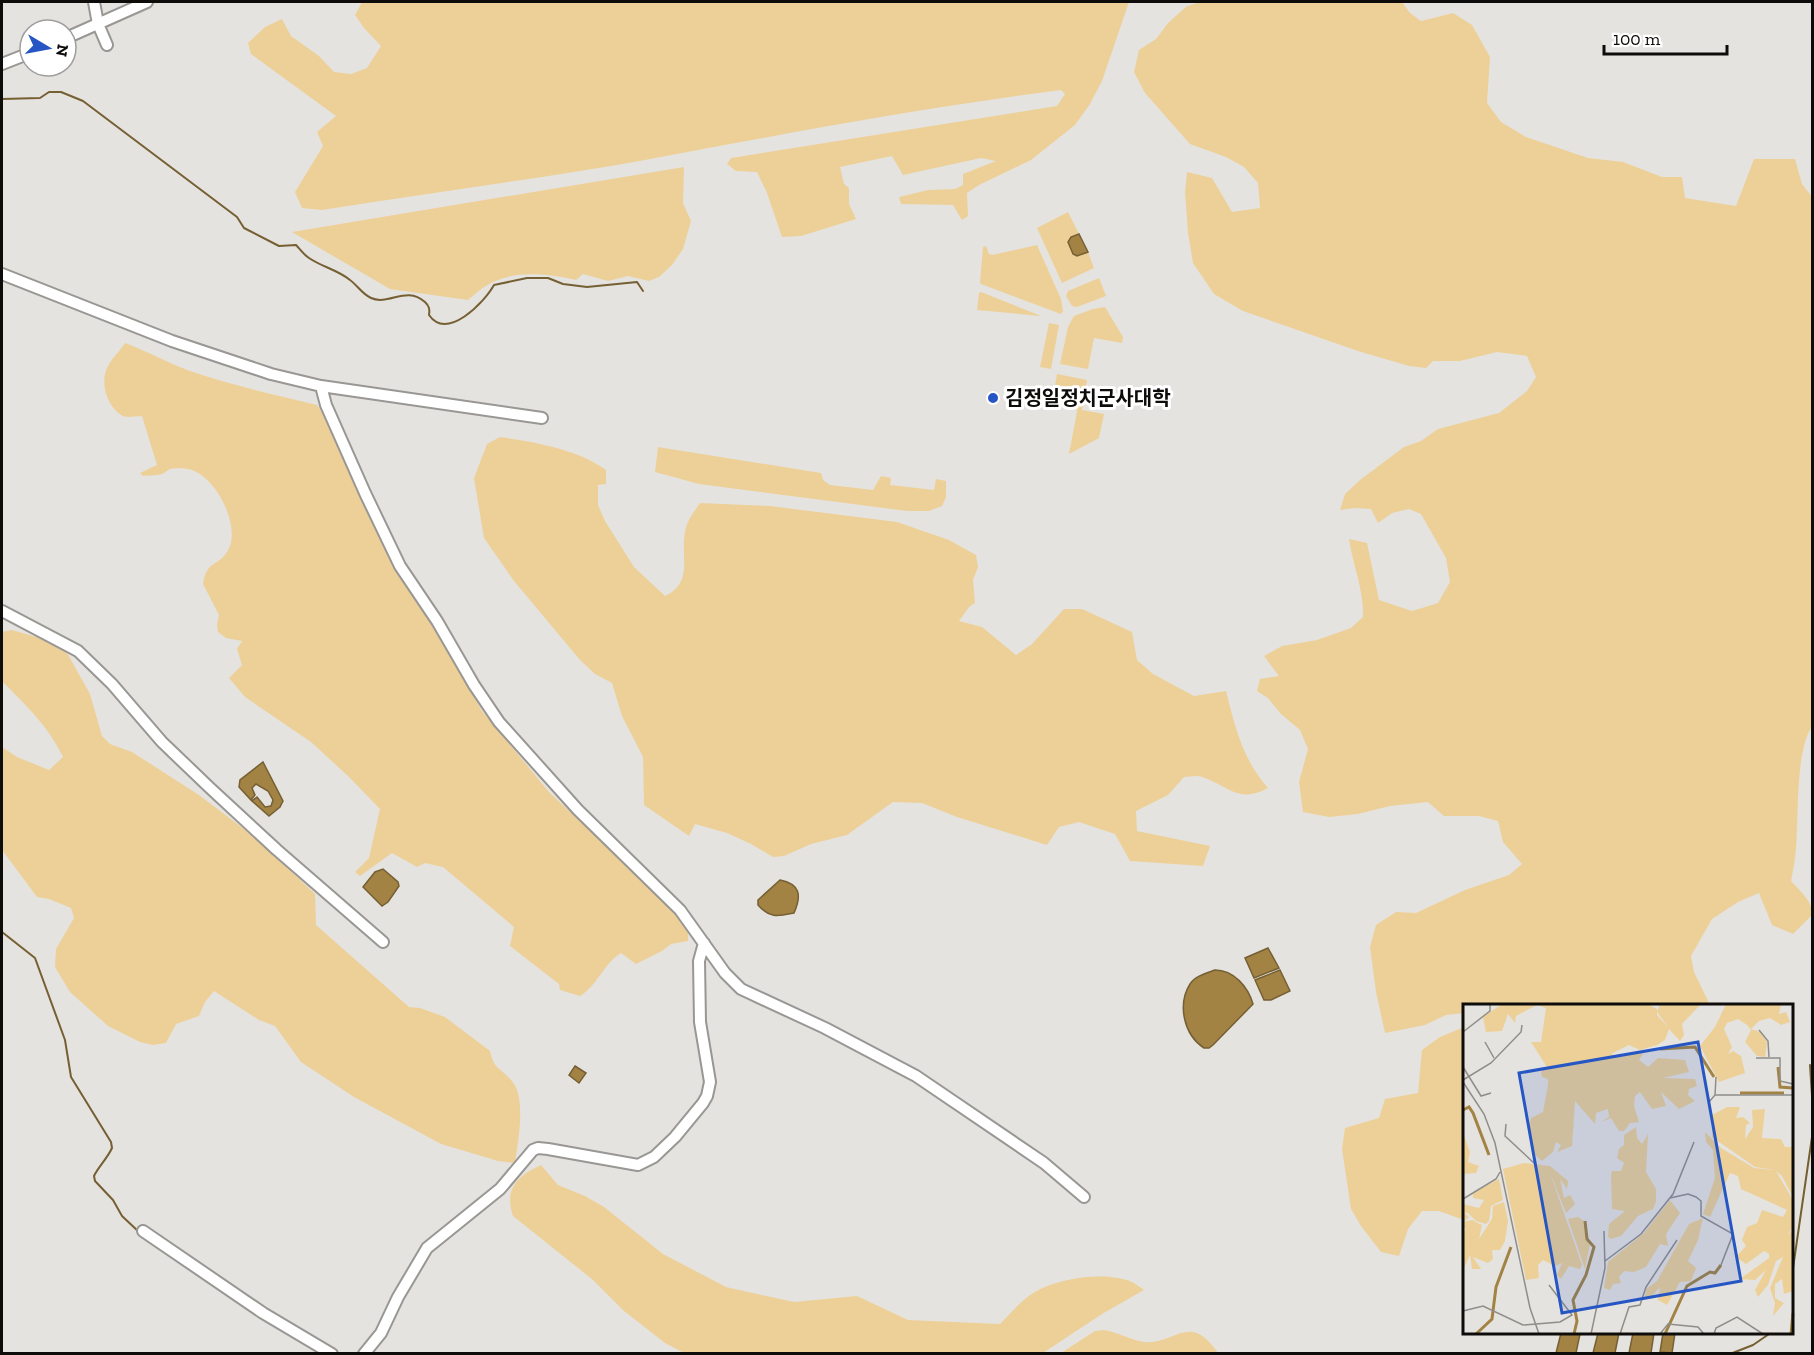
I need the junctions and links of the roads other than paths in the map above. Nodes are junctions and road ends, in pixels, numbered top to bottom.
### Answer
1 (83, 2) edge
2 (147, 2) edge
3 (94, 3) edge
4 (98, 24) junction
5 (78, 33) edge
6 (107, 45) dead end
7 (18, 58) edge
8 (2, 64) edge
9 (2, 274) edge
10 (321, 386) junction
11 (542, 418) dead end
12 (2, 611) edge
13 (382, 942) dead end
14 (704, 943) junction
15 (1084, 1197) dead end
16 (143, 1231) dead end
17 (332, 1353) edge
18 (364, 1353) edge

1 - 3 street
2 - 4 street
3 - 4 street
4 - 5 street
4 - 6 street
7 - 8 street
9 - 10 street
10 - 11 street
10 - 14 street
12 - 13 street
14 - 15 street
14 - 18 street
16 - 17 street

